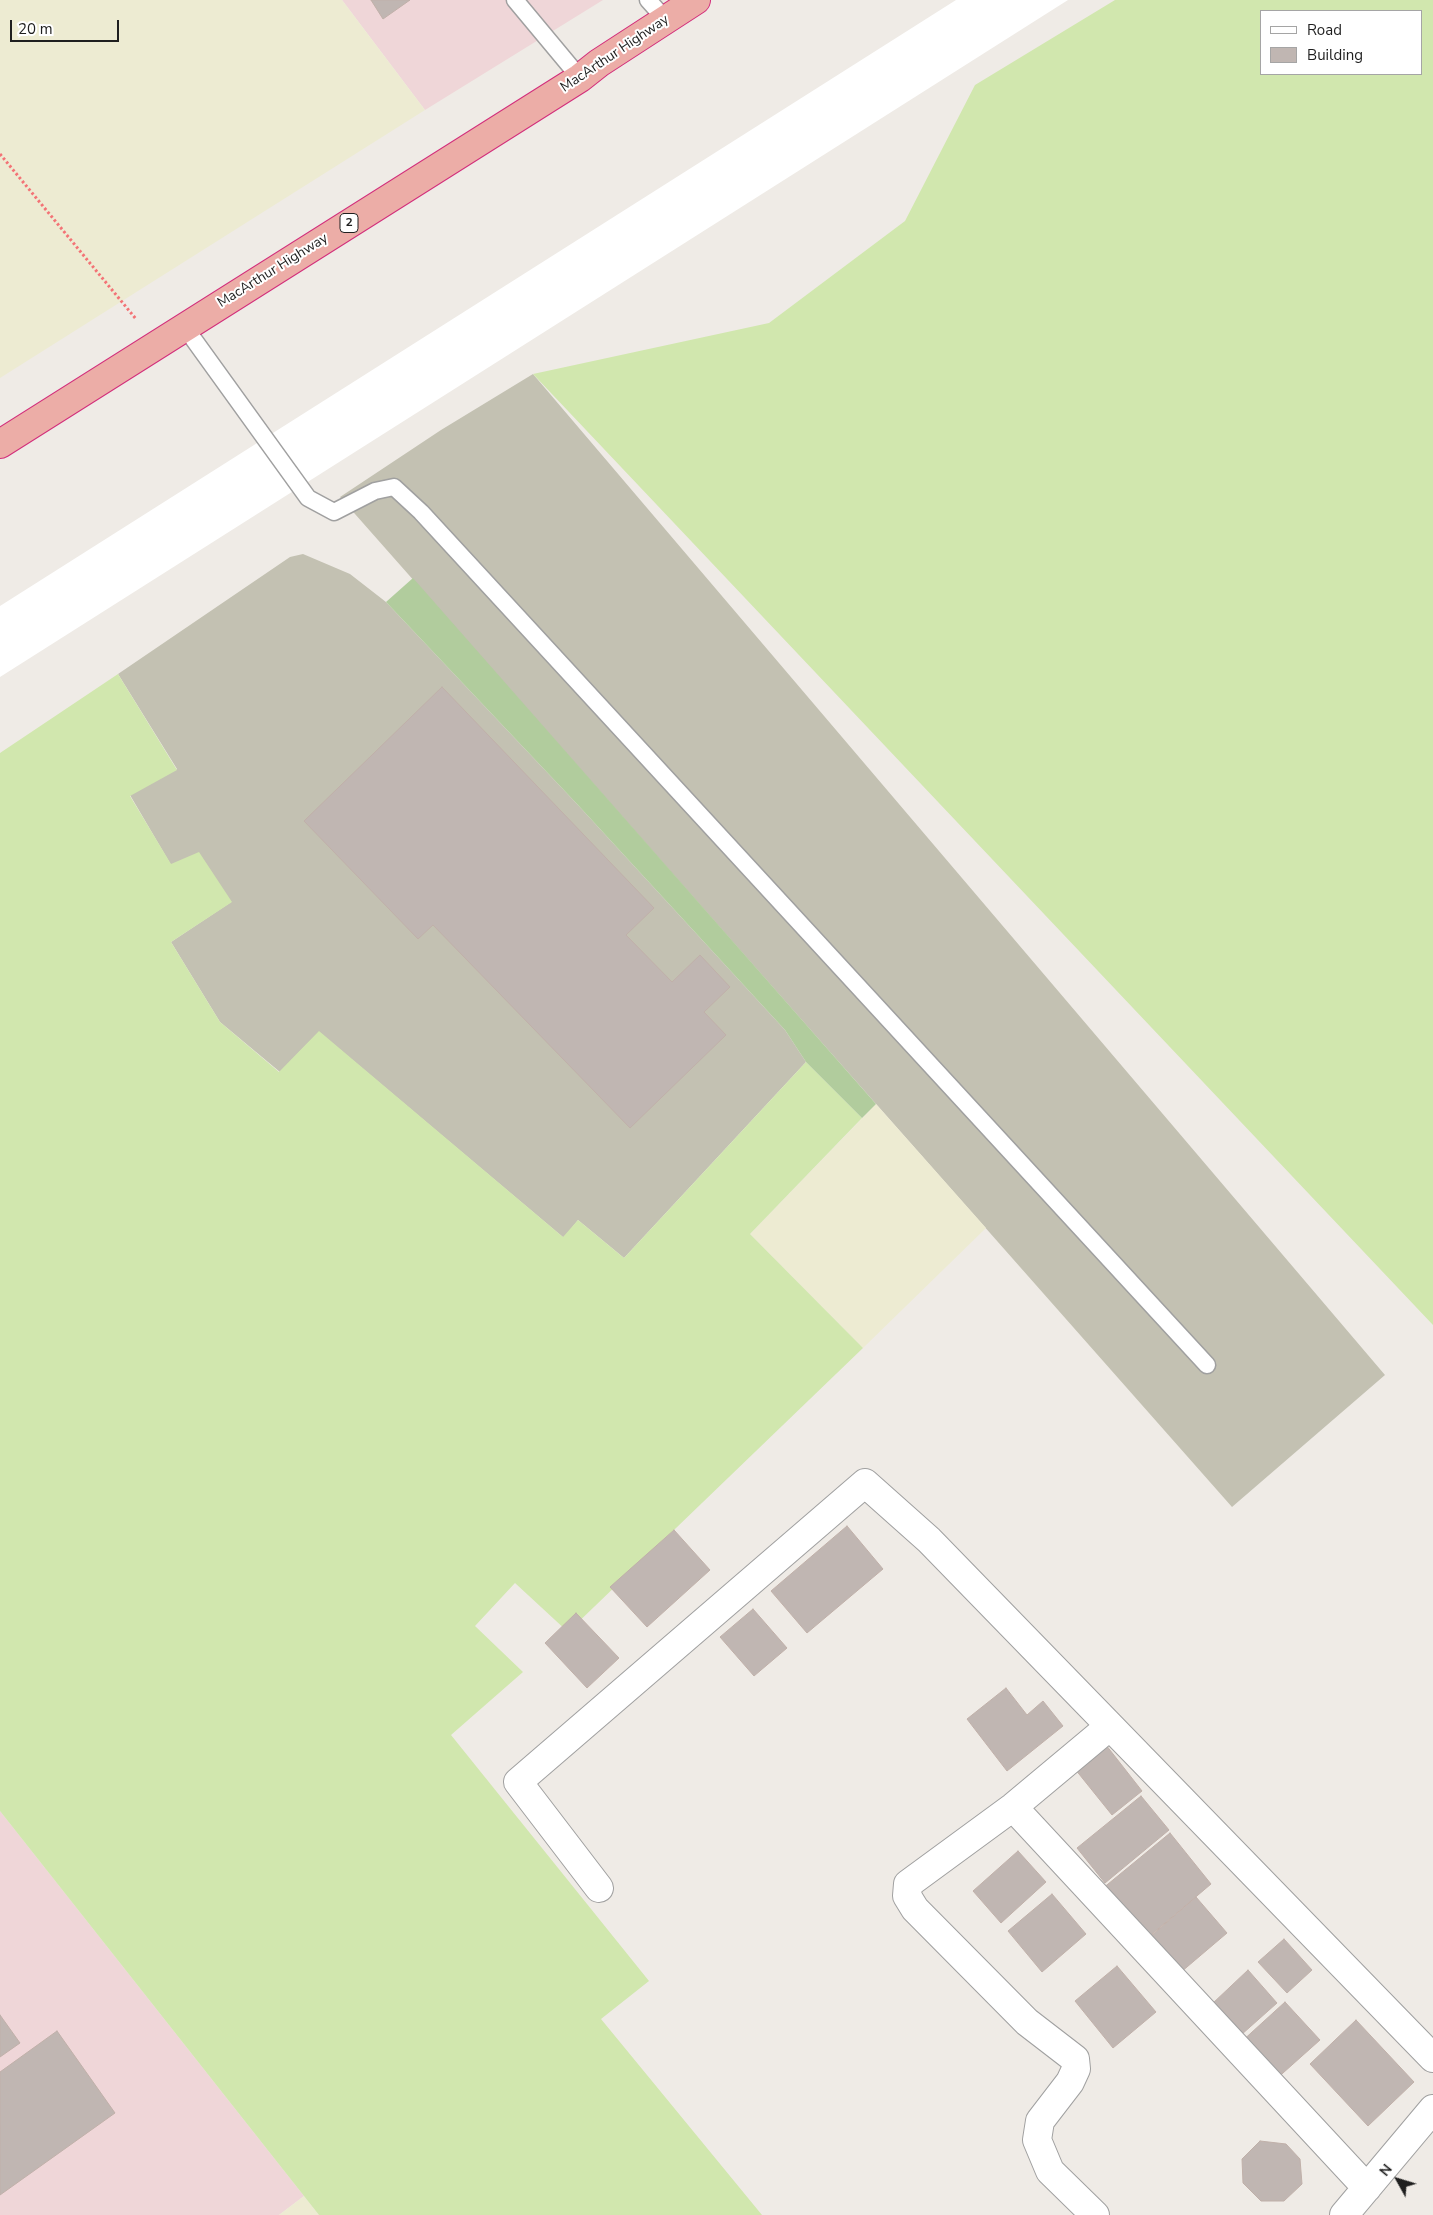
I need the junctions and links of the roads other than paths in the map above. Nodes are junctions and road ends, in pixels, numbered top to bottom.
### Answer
1 (515, 0) edge
2 (696, 0) edge
3 (657, 10) edge
4 (580, 78) junction
5 (184, 326) junction
6 (0, 444) edge
7 (1207, 1365) dead end
8 (1110, 1726) junction
9 (1013, 1807) junction
10 (599, 1888) dead end
11 (1433, 2058) edge
12 (1433, 2109) edge
13 (1367, 2188) junction
14 (1095, 2215) edge
15 (1344, 2215) edge

1 - 4 lane
2 - 3 highway, MacArthur Highway / 2
3 - 4 highway, MacArthur Highway / 2
4 - 5 highway, MacArthur Highway / 2
5 - 6 highway, MacArthur Highway / 2
5 - 7 lane
8 - 9 street
8 - 10 street
8 - 11 street
9 - 13 street
9 - 14 street
12 - 13 street
13 - 15 street

